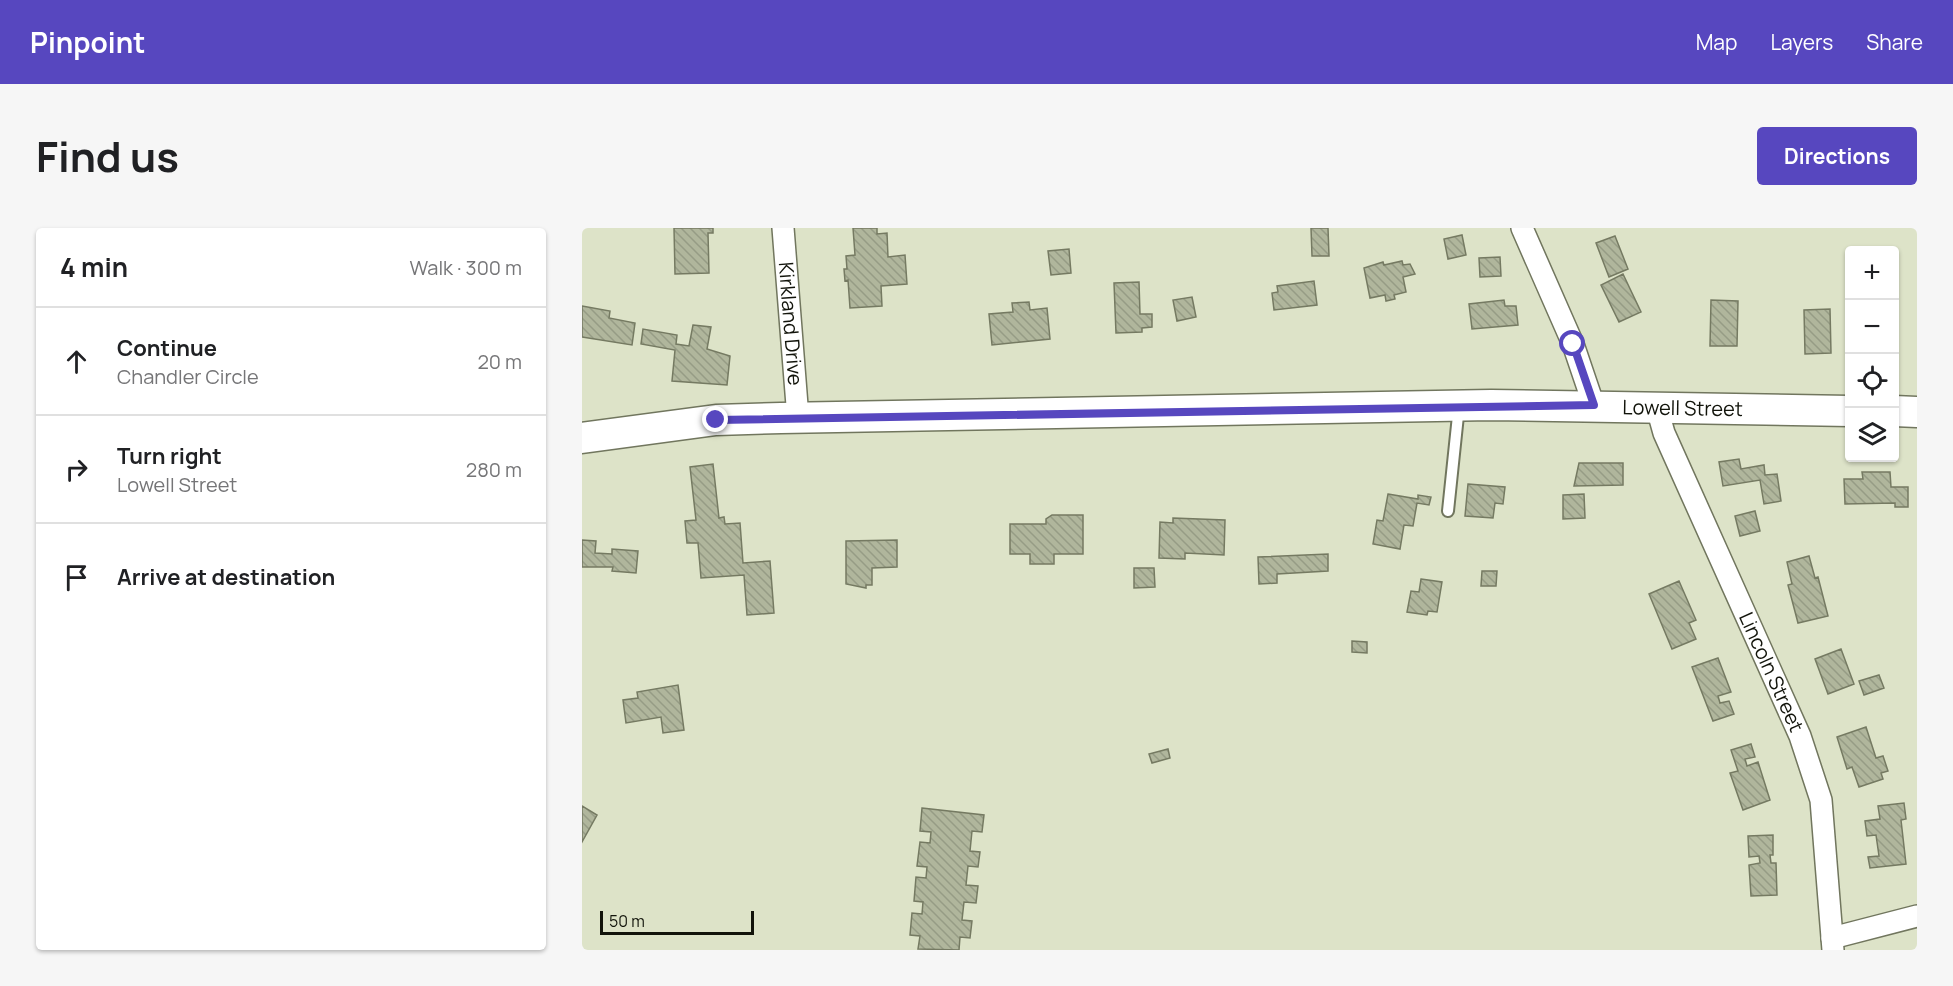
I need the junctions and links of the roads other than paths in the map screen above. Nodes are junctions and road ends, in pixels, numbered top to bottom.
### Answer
1 (783, 228) edge
2 (1522, 228) edge
3 (1594, 405) junction
4 (1459, 406) junction
5 (1657, 408) junction
6 (1845, 411) edge
7 (1899, 411) edge
8 (1917, 412) edge
9 (798, 418) junction
10 (582, 438) edge
11 (1448, 511) dead end
12 (1917, 916) edge
13 (1833, 944) edge

1 - 9 street, Kirkland Drive
2 - 3 street
3 - 4 main road, Lowell Street
3 - 5 main road, Lowell Street
4 - 9 main road, Lowell Street
4 - 11 lane
5 - 6 main road, Lowell Street
5 - 13 street, Lincoln Street
7 - 8 main road
9 - 10 main road, Lowell Street
12 - 13 street

